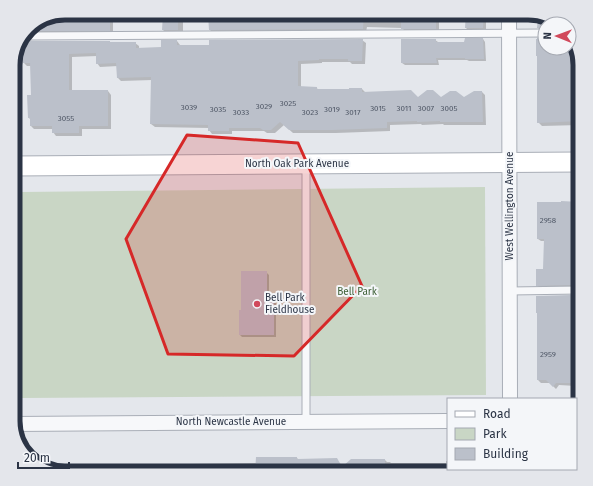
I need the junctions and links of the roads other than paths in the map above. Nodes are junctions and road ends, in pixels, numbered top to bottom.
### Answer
1 (509, 20) edge
2 (537, 32) edge
3 (509, 33) junction
4 (31, 36) edge
5 (573, 162) edge
6 (510, 163) junction
7 (306, 164) junction
8 (20, 166) edge
9 (573, 290) edge
10 (510, 291) junction
11 (510, 398) edge
12 (447, 421) edge
13 (306, 422) junction
14 (20, 424) edge

1 - 3 street, West Wellington Avenue
2 - 3 lane
3 - 4 lane
3 - 6 street, West Wellington Avenue
5 - 6 street, North Oak Park Avenue
6 - 7 street, North Oak Park Avenue
6 - 10 street, West Wellington Avenue
7 - 8 street, North Oak Park Avenue
7 - 13 lane
9 - 10 lane
10 - 11 street, West Wellington Avenue
12 - 13 street, North Newcastle Avenue
13 - 14 street, North Newcastle Avenue

